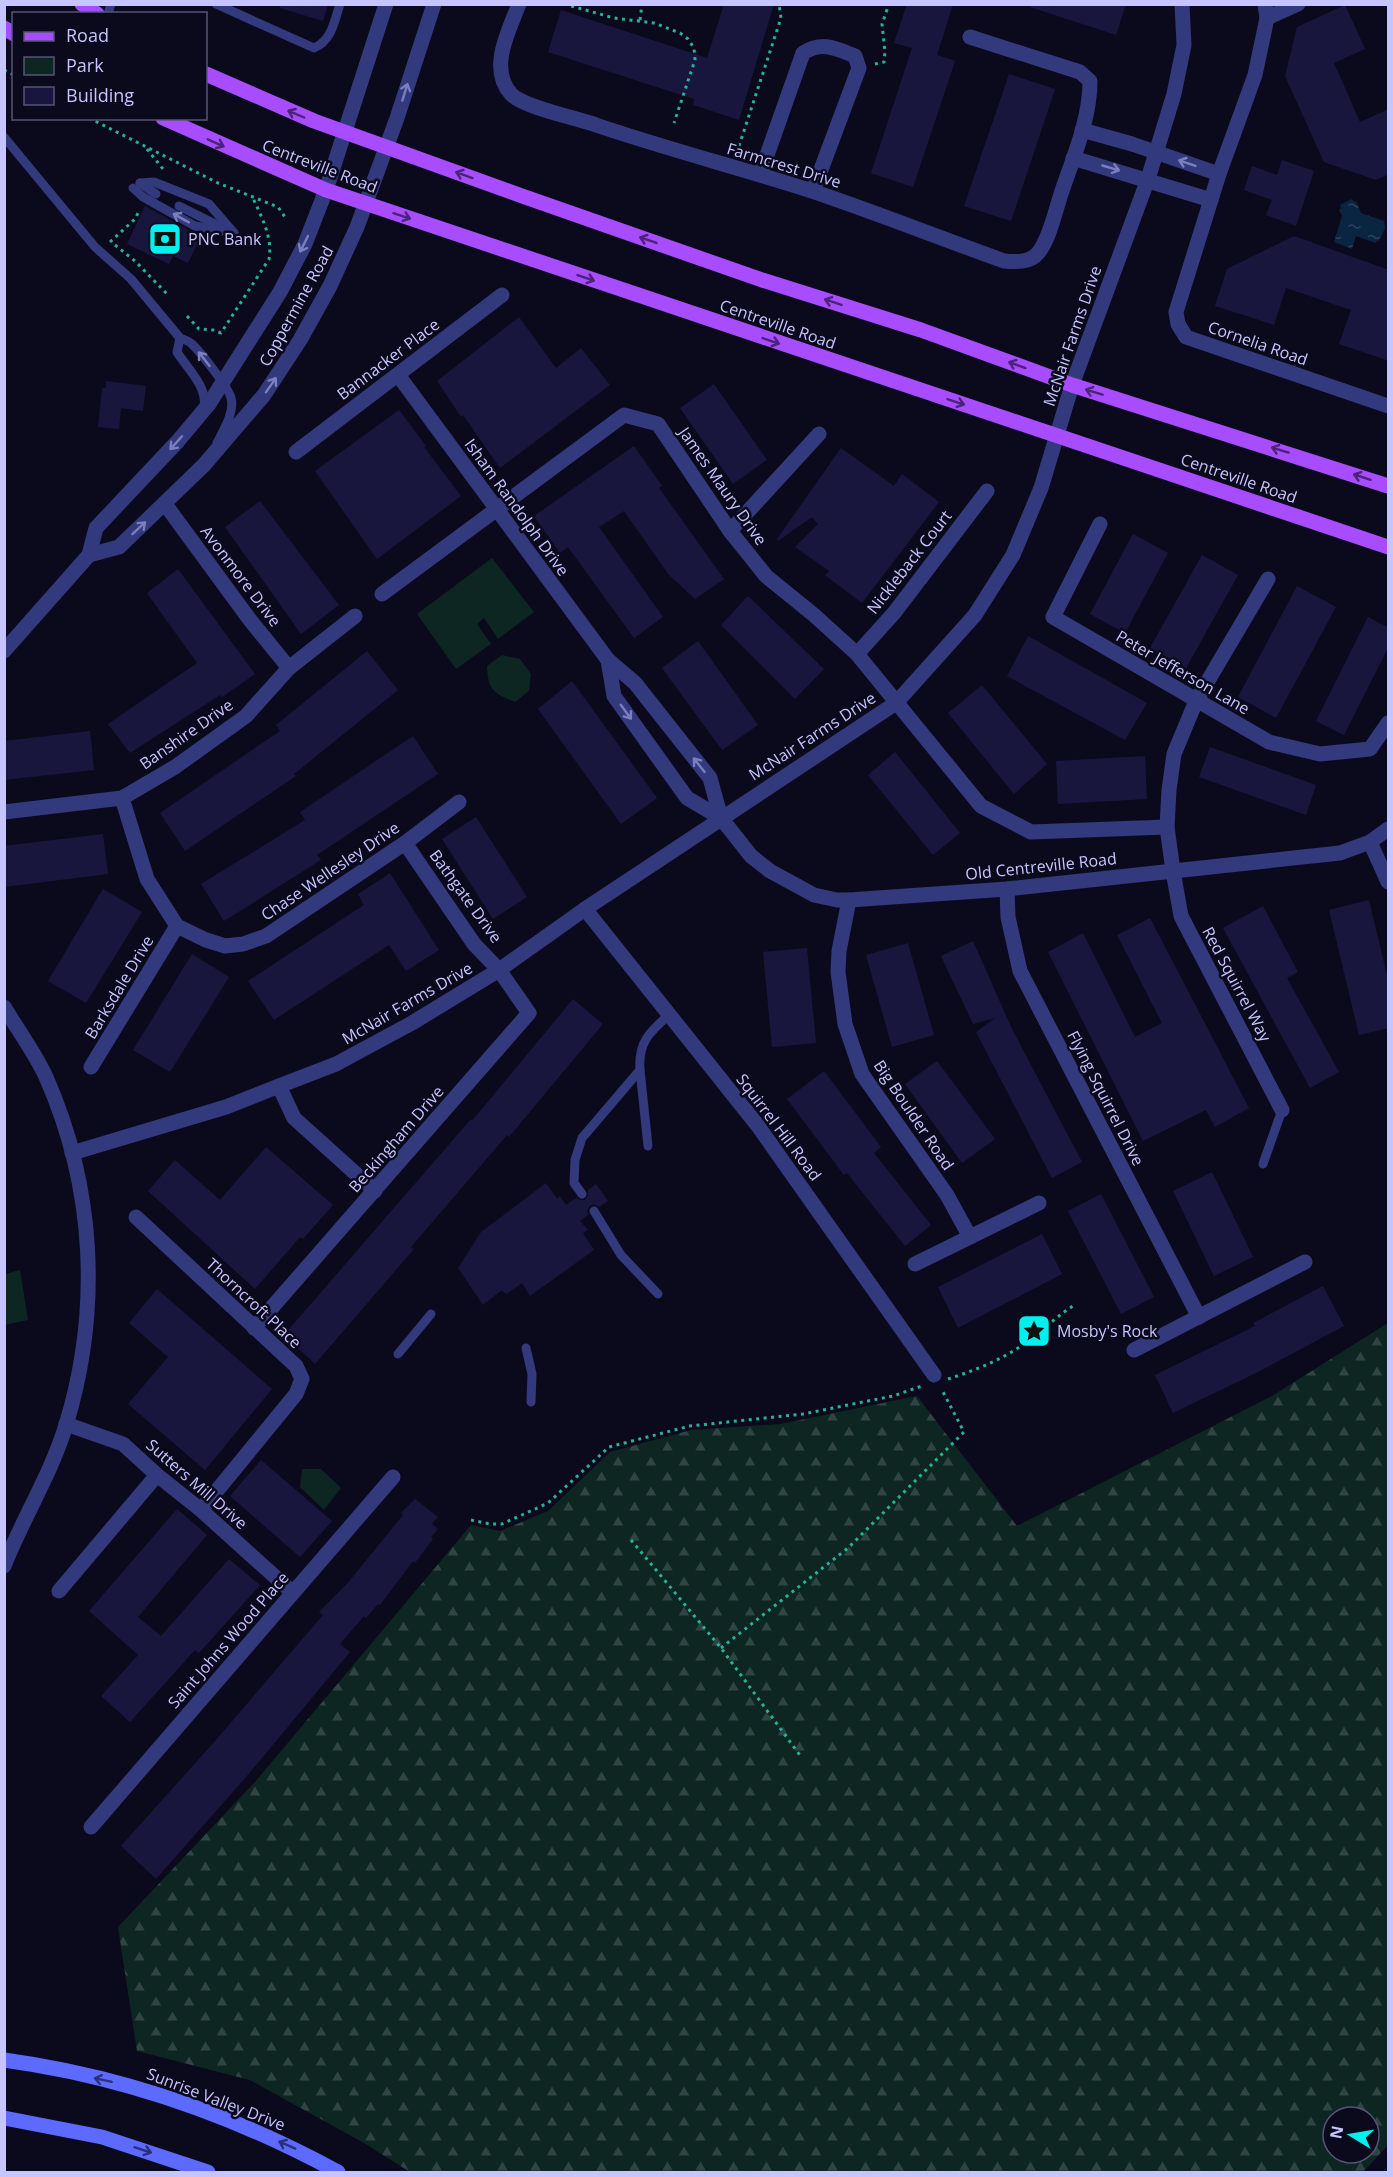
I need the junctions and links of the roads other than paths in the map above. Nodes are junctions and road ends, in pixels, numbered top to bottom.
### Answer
1 (216, 4) edge
2 (340, 4) edge
3 (386, 4) edge
4 (434, 4) edge
5 (519, 4) edge
6 (1182, 4) edge
7 (1298, 4) edge
8 (230, 7) edge
9 (1266, 11) edge
10 (970, 37) dead end
11 (207, 74) edge
12 (168, 120) edge
13 (1082, 130) junction
14 (345, 132) junction
15 (4, 136) edge
16 (387, 148) junction
17 (1156, 153) junction
18 (1073, 158) junction
19 (1219, 174) junction
20 (760, 175) junction
21 (1148, 179) junction
22 (137, 186) junction
23 (326, 190) junction
24 (813, 191) junction
25 (156, 194) dead end
26 (1211, 200) junction
27 (367, 204) junction
28 (179, 206) dead end
29 (234, 233) junction
30 (502, 295) dead end
31 (180, 338) junction
32 (398, 375) junction
33 (223, 384) junction
34 (1072, 385) junction
35 (1389, 406) edge
36 (200, 416) junction
37 (819, 434) dead end
38 (1058, 435) junction
39 (296, 452) dead end
40 (204, 465) junction
41 (1389, 486) edge
42 (987, 491) dead end
43 (165, 504) junction
44 (496, 510) junction
45 (1100, 524) dead end
46 (730, 531) junction
47 (1389, 547) edge
48 (89, 555) junction
49 (1268, 579) dead end
50 (382, 594) dead end
51 (355, 616) dead end
52 (4, 651) edge
53 (857, 654) junction
54 (608, 660) junction
55 (290, 668) junction
56 (1196, 701) junction
57 (896, 703) junction
58 (1389, 723) edge
59 (122, 798) junction
60 (459, 802) dead end
61 (4, 812) edge
62 (721, 818) junction
63 (1167, 828) junction
64 (1389, 829) edge
65 (1370, 842) junction
66 (405, 843) junction
67 (1173, 871) junction
68 (1389, 882) edge
69 (1007, 889) junction
70 (849, 900) junction
71 (585, 909) junction
72 (177, 926) junction
73 (499, 970) junction
74 (4, 1007) edge
75 (669, 1015) junction
76 (91, 1066) dead end
77 (640, 1070) junction
78 (279, 1086) junction
79 (1282, 1110) joint
80 (648, 1146) dead end
81 (72, 1153) junction
82 (1263, 1164) dead end
83 (375, 1191) junction
84 (582, 1194) dead end
85 (1039, 1203) dead end
86 (594, 1211) dead end
87 (136, 1217) dead end
88 (970, 1237) junction
89 (1305, 1262) dead end
90 (915, 1264) dead end
91 (658, 1294) dead end
92 (431, 1314) dead end
93 (1199, 1317) junction
94 (254, 1328) junction
95 (526, 1348) dead end
96 (1134, 1350) dead end
97 (398, 1354) dead end
98 (935, 1378) road end
99 (531, 1402) dead end
100 (66, 1424) junction
101 (157, 1475) junction
102 (393, 1477) dead end
103 (201, 1510) junction
104 (4, 1566) edge
105 (58, 1591) dead end
106 (292, 1592) junction
107 (91, 1827) dead end
108 (4, 2060) edge
109 (4, 2118) edge
110 (208, 2172) edge
111 (338, 2172) edge

1 - 8 lane
2 - 8 lane
3 - 14 street, Coppermine Road
16 -> 4 street, Coppermine Road
5 - 20 street, Farmcrest Drive
6 - 17 street, McNair Farms Drive
7 - 9 street
9 - 19 street, Cornelia Road
10 - 13 street, Farmcrest Drive
14 -> 11 main road
12 -> 23 main road, Centreville Road
13 - 17 street
13 - 18 street, Farmcrest Drive
14 - 16 main road
14 - 23 street, Coppermine Road
15 - 31 lane
16 - 27 street, Coppermine Road
34 -> 16 main road
19 -> 17 street
17 - 21 street, McNair Farms Drive
18 -> 21 street
18 - 24 street, Farmcrest Drive
19 - 26 street, Cornelia Road
20 - 24 street, Farmcrest Drive
20 - 24 street
21 - 26 street
21 - 34 street, McNair Farms Drive
22 - 25 lane
29 -> 22 lane
22 - 29 lane
23 - 27 main road, Centreville Road
23 -> 33 street, Coppermine Road
26 - 35 street, Cornelia Road
27 -> 38 main road, Centreville Road
40 -> 27 street, Coppermine Road
28 - 29 lane
30 - 32 street, Bannacker Place
33 -> 31 lane
31 - 36 lane
32 - 39 street, Bannacker Place
32 - 44 street, Isham Randolph Drive
33 - 36 street, Coppermine Road
33 - 40 lane
34 - 38 street, McNair Farms Drive
41 -> 34 main road
36 -> 48 street, Coppermine Road
37 - 46 street
38 - 47 main road, Centreville Road
38 - 57 street, McNair Farms Drive
40 - 43 street, Coppermine Road
42 - 53 street, Nickleback Court
48 -> 43 street, Coppermine Road
43 - 55 street, Avonmore Drive
44 - 46 street, James Maury Drive
44 - 50 street, James Maury Drive
44 - 54 street, Isham Randolph Drive
45 - 56 street, Peter Jefferson Lane
46 - 53 street, James Maury Drive
48 - 52 street, Coppermine Road
49 - 56 street, Red Squirrel Way
51 - 55 street, Banshire Drive
53 - 57 street, James Maury Drive
62 -> 54 street, Isham Randolph Drive
54 -> 62 street, Isham Randolph Drive
55 - 59 street, Banshire Drive
56 - 58 street, Peter Jefferson Lane
56 - 63 street, Red Squirrel Way
57 - 62 street, McNair Farms Drive
57 - 63 street, James Maury Drive
59 - 61 street, Banshire Drive
59 - 72 street
60 - 66 street, Chase Wellesley Drive
62 - 70 street, Old Centreville Road
62 - 71 street, McNair Farms Drive
63 - 67 street, Red Squirrel Way
64 - 65 street, Old Centreville Road
65 - 67 street, Old Centreville Road
65 - 68 street
66 - 72 street, Chase Wellesley Drive
66 - 73 street, Bathgate Drive
67 - 69 street, Old Centreville Road
67 - 79 street, Red Squirrel Way
69 - 70 street, Old Centreville Road
69 - 93 street, Flying Squirrel Drive
70 - 88 street, Big Boulder Road
71 - 73 street, McNair Farms Drive
71 - 75 street, Squirrel Hill Road
72 - 76 street, Barksdale Drive
73 - 78 street, McNair Farms Drive
73 - 83 street, Beckingham Drive
74 - 81 street
75 - 77 lane
75 - 98 street, Squirrel Hill Road
77 - 80 lane
77 - 84 lane
78 - 81 street, McNair Farms Drive
78 - 83 street
79 - 82 lane
81 - 100 street
83 - 94 street, Beckingham Drive
85 - 88 street
86 - 91 lane
87 - 94 street, Thorncroft Place
88 - 90 street
89 - 93 street
92 - 97 lane
93 - 96 street
94 - 103 street, Thorncroft Place
95 - 99 lane
100 - 101 street, Sutters Mill Drive
100 - 104 street
101 - 103 street, Sutters Mill Drive
101 - 105 street
102 - 106 street, Saint Johns Wood Place
103 - 106 street, Sutters Mill Drive
106 - 107 street, Saint Johns Wood Place
111 -> 108 main road, Sunrise Valley Drive
109 -> 110 main road

